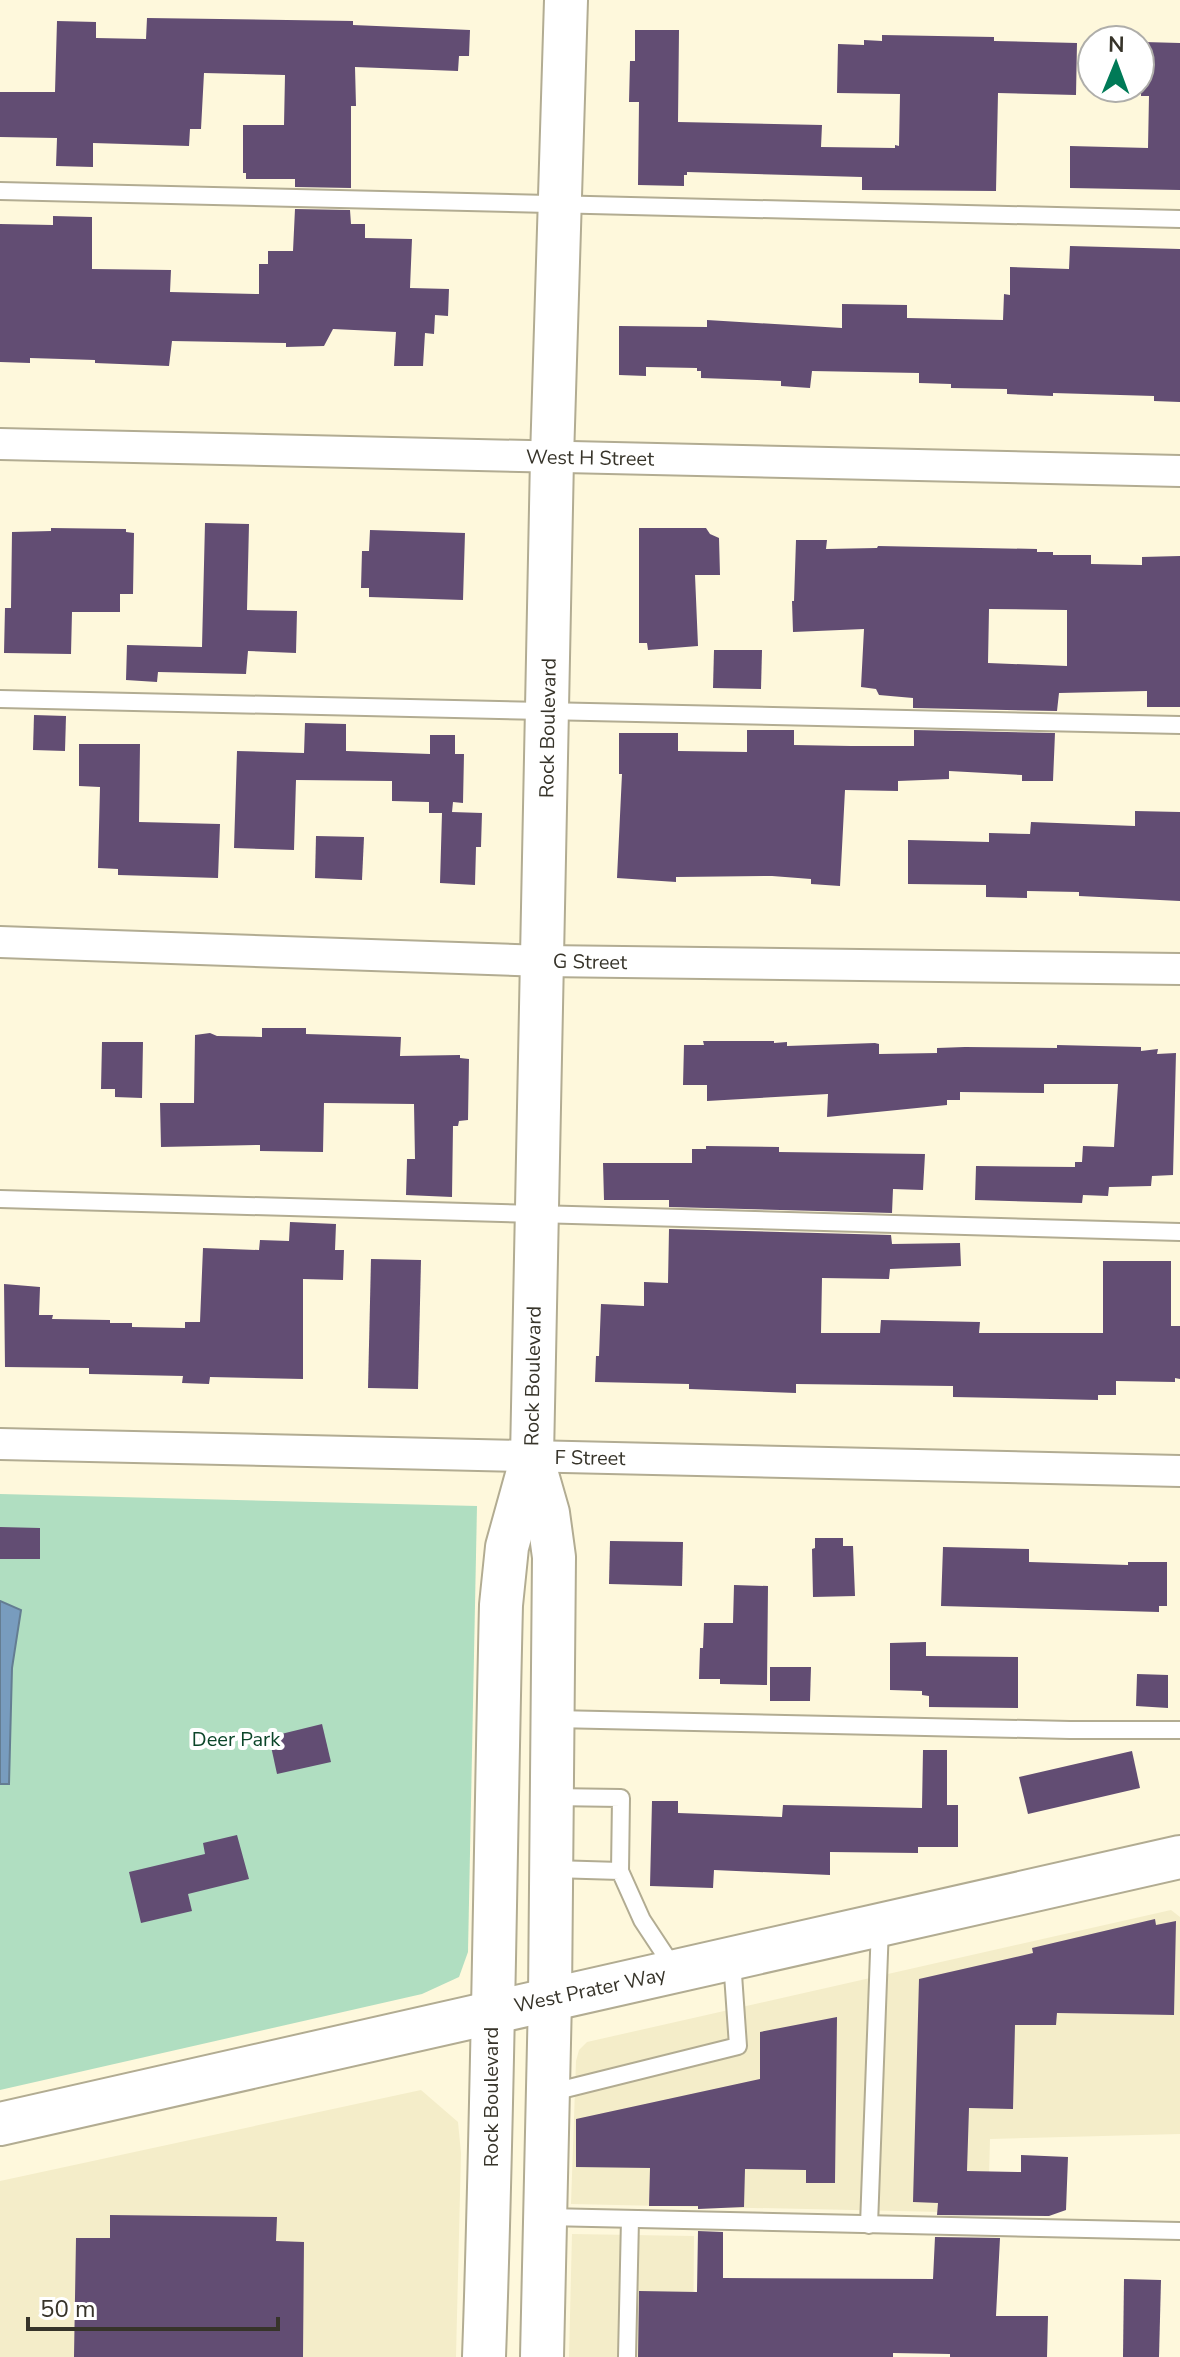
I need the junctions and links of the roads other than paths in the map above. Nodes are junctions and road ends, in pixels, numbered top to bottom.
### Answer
1 (566, 0) edge
2 (0, 191) edge
3 (562, 205) junction
4 (1180, 219) edge
5 (0, 444) edge
6 (552, 458) junction
7 (1180, 471) edge
8 (0, 699) edge
9 (548, 713) junction
10 (1180, 725) edge
11 (0, 942) edge
12 (543, 961) junction
13 (1180, 969) edge
14 (0, 1199) edge
15 (535, 1215) junction
16 (1180, 1232) edge
17 (0, 1444) edge
18 (532, 1457) junction
19 (1180, 1471) edge
20 (553, 1718) junction
21 (1180, 1730) edge
22 (552, 1797) junction
23 (1180, 1857) edge
24 (551, 1869) junction
25 (620, 1871) junction
26 (880, 1926) junction
27 (732, 1959) junction
28 (676, 1971) junction
29 (550, 1998) junction
30 (491, 2011) junction
31 (548, 2094) junction
32 (0, 2124) edge
33 (545, 2217) junction
34 (630, 2219) junction
35 (869, 2225) junction
36 (1180, 2231) edge
37 (484, 2357) edge
38 (542, 2357) edge
39 (627, 2357) edge

1 - 3 main road, Rock Boulevard
2 - 3 lane
3 - 4 lane
3 - 6 main road, Rock Boulevard
5 - 6 street, West H Street
6 - 7 street, West H Street
6 - 9 main road, Rock Boulevard
8 - 9 lane
9 - 10 lane
9 - 12 main road, Rock Boulevard
11 - 12 street, G Street
12 - 13 street, G Street
12 - 15 main road, Rock Boulevard
14 - 15 lane
15 - 16 lane
15 - 18 main road, Rock Boulevard
17 - 18 street, F Street
18 - 19 street, F Street
18 - 20 main road, Rock Boulevard
18 - 30 main road, Rock Boulevard
20 - 21 lane
20 - 22 main road, Rock Boulevard
22 - 24 main road, Rock Boulevard
22 - 25 lane
23 - 26 main road, West Prater Way
24 - 25 lane
24 - 29 main road, Rock Boulevard
25 - 28 lane
26 - 27 main road, West Prater Way
26 - 35 lane
27 - 28 main road, West Prater Way
27 - 31 lane
28 - 29 main road, West Prater Way
29 - 30 main road, West Prater Way
29 - 31 main road, Rock Boulevard
30 - 32 main road, West Prater Way
30 - 37 main road, Rock Boulevard
31 - 33 main road, Rock Boulevard
33 - 34 lane
33 - 38 main road, Rock Boulevard
34 - 35 lane
34 - 39 lane
35 - 36 lane

